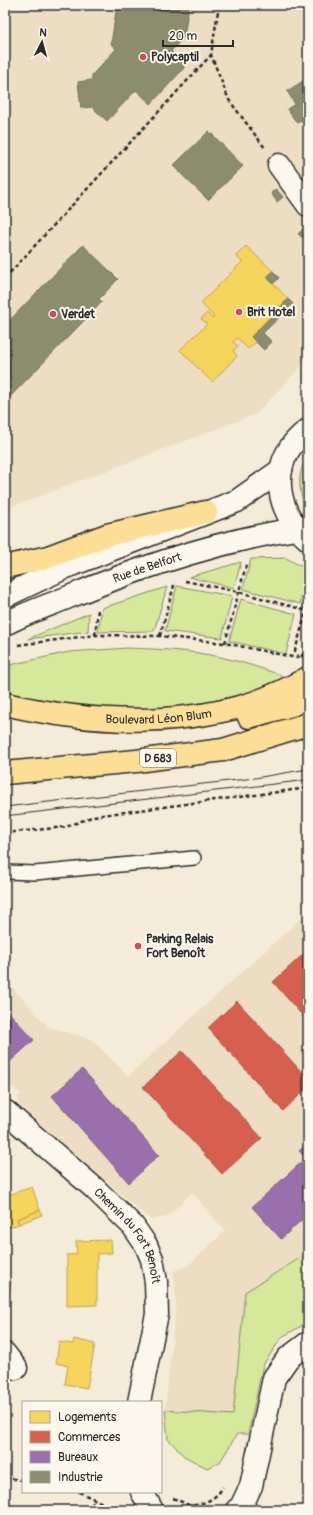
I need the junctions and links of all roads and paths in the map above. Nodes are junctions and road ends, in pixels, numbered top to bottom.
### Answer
1 (219, 5) edge
2 (211, 55) junction
3 (279, 165) joint
4 (308, 205) edge
5 (5, 278) edge
6 (308, 430) edge
7 (281, 470) junction
8 (206, 512) junction
9 (302, 534) edge
10 (249, 554) dead end
11 (5, 567) edge
12 (176, 579) dead end
13 (183, 580) dead end
14 (239, 592) junction
15 (5, 596) edge
16 (308, 605) edge
17 (98, 609) dead end
18 (307, 611) edge
19 (5, 624) edge
20 (95, 635) junction
21 (160, 636) junction
22 (225, 643) junction
23 (13, 645) dead end
24 (308, 647) edge
25 (299, 658) junction
26 (308, 678) edge
27 (308, 697) edge
28 (5, 704) edge
29 (5, 719) edge
30 (308, 724) edge
31 (5, 773) edge
32 (308, 788) edge
33 (5, 833) edge
34 (194, 858) dead end
35 (6, 872) edge
36 (5, 1112) edge
37 (308, 1343) edge
38 (139, 1401) edge
39 (5, 1478) edge
40 (22, 1480) edge
41 (225, 1485) dead end
42 (81, 1493) edge
43 (143, 1493) edge
44 (172, 1497) dead end
45 (96, 1500) junction
46 (191, 1508) edge
47 (86, 1510) edge
48 (117, 1510) edge
49 (152, 1510) edge
50 (237, 1510) edge

1 - 2 path
2 - 3 path
2 - 5 path
3 - 4 main road
6 - 7 main road
7 - 8 main road
7 - 9 main road
8 - 11 main road
8 - 15 main road
9 - 19 main road, Rue de Belfort
10 - 14 path
12 - 21 path
13 - 14 path
14 - 18 path
14 - 22 path
16 - 18 path
17 - 20 path
18 - 25 path
20 - 21 path
20 - 23 path
21 - 22 path
22 - 25 path
24 - 25 path
26 - 28 main road, Boulevard Léon Blum
27 - 29 main road, Boulevard Léon Blum
30 - 31 main road, D 683
32 - 33 path
34 - 35 lane
36 - 38 main road, Chemin du Fort Benoît
37 - 50 main road
39 - 40 path
41 - 46 path
42 - 45 path
43 - 49 main road
44 - 46 path
45 - 47 path
45 - 48 path

